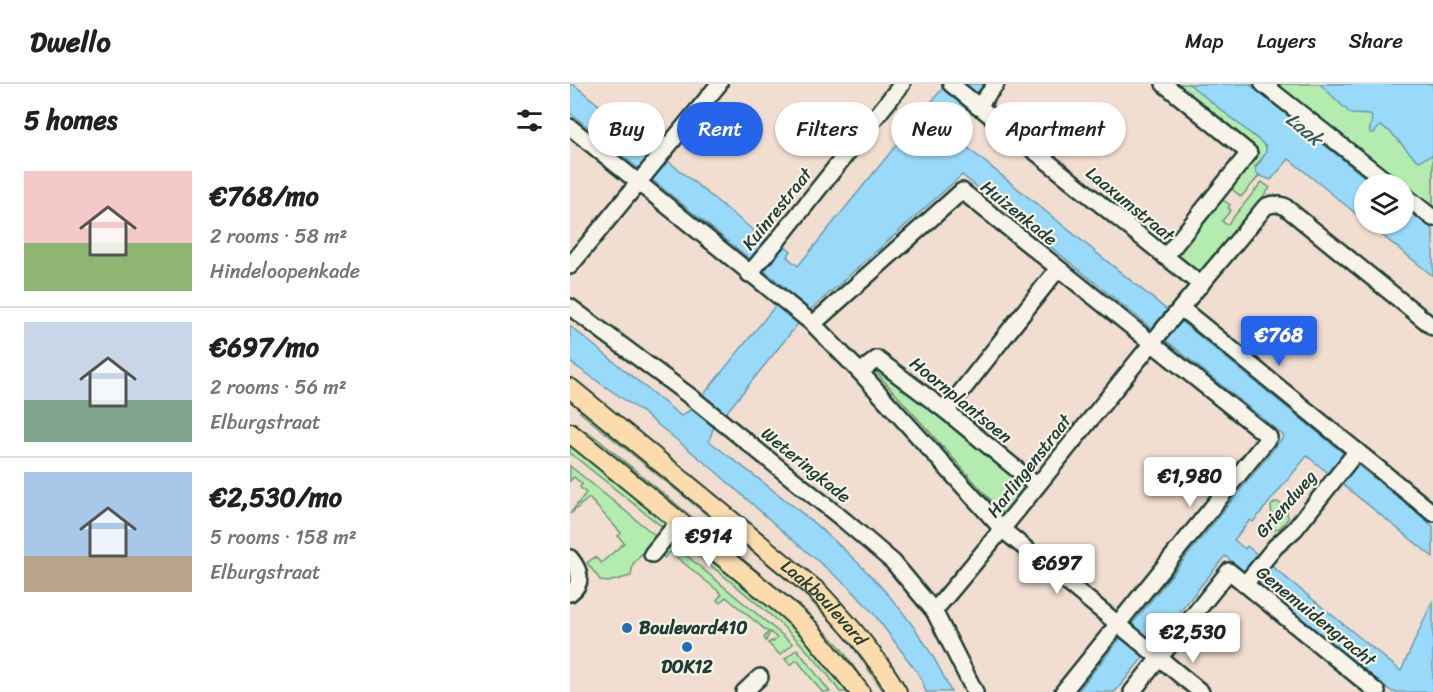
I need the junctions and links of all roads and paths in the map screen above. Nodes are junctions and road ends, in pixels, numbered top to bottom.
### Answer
1 (719, 84) edge
2 (902, 84) edge
3 (951, 84) edge
4 (996, 84) edge
5 (1164, 84) edge
6 (1263, 84) edge
7 (976, 104) junction
8 (570, 127) edge
9 (1377, 174) edge
10 (640, 179) junction
11 (1414, 203) edge
12 (1433, 218) edge
13 (1165, 257) junction
14 (570, 266) edge
15 (752, 270) junction
16 (1058, 270) junction
17 (1201, 285) junction
18 (570, 307) edge
19 (1176, 313) junction
20 (809, 321) junction
21 (1433, 327) edge
22 (1156, 337) junction
23 (860, 372) junction
24 (570, 388) edge
25 (946, 411) junction
26 (570, 433) edge
27 (1352, 456) junction
28 (1037, 486) junction
29 (1433, 513) edge
30 (679, 521) junction
31 (1004, 530) junction
32 (652, 554) dead end
33 (570, 558) edge
34 (1248, 581) junction
35 (570, 593) edge
36 (934, 611) junction
37 (1118, 625) junction
38 (1159, 658) junction
39 (760, 677) dead end
40 (744, 692) edge
41 (860, 692) edge
42 (897, 692) edge
43 (975, 692) edge
44 (1063, 692) edge
45 (1132, 692) edge
46 (1201, 692) edge
47 (1377, 692) edge

1 - 10 street
2 - 15 street, Kuinrestraat
3 - 7 street, Laaxumstraat
4 - 7 street
5 - 13 street
6 - 9 street
7 - 13 street, Laaxumstraat
8 - 10 street
10 - 14 street
10 - 15 street
11 - 12 street
13 - 17 street, Laaxumstraat
15 - 20 street
16 - 20 street, Huizenkade
16 - 22 street, Huizenkade
16 - 25 street
17 - 19 street, Harlingenstraat
17 - 21 street, Harlingenstraat
18 - 36 street, Weteringkade
19 - 22 street, Harlingenstraat
19 - 27 street
20 - 23 street
22 - 28 street, Harlingenstraat
22 - 37 street, Huizenkade
23 - 25 street, Hoornplantsoen
23 - 31 street
24 - 42 main road, Laakboulevard
25 - 28 street, Hoornplantsoen
26 - 30 main road, Laakboulevard
27 - 29 street
27 - 34 street, Griendweg
28 - 31 street, Harlingenstraat
30 - 32 street
30 - 41 main road, Laakboulevard
31 - 36 street, Harlingenstraat
31 - 37 street
33 - 35 street
34 - 38 street, Genemuidengracht
34 - 47 street, Genemuidengracht
36 - 43 street, Weteringkade
37 - 38 street
37 - 44 street
38 - 45 street
38 - 46 street
39 - 40 street

